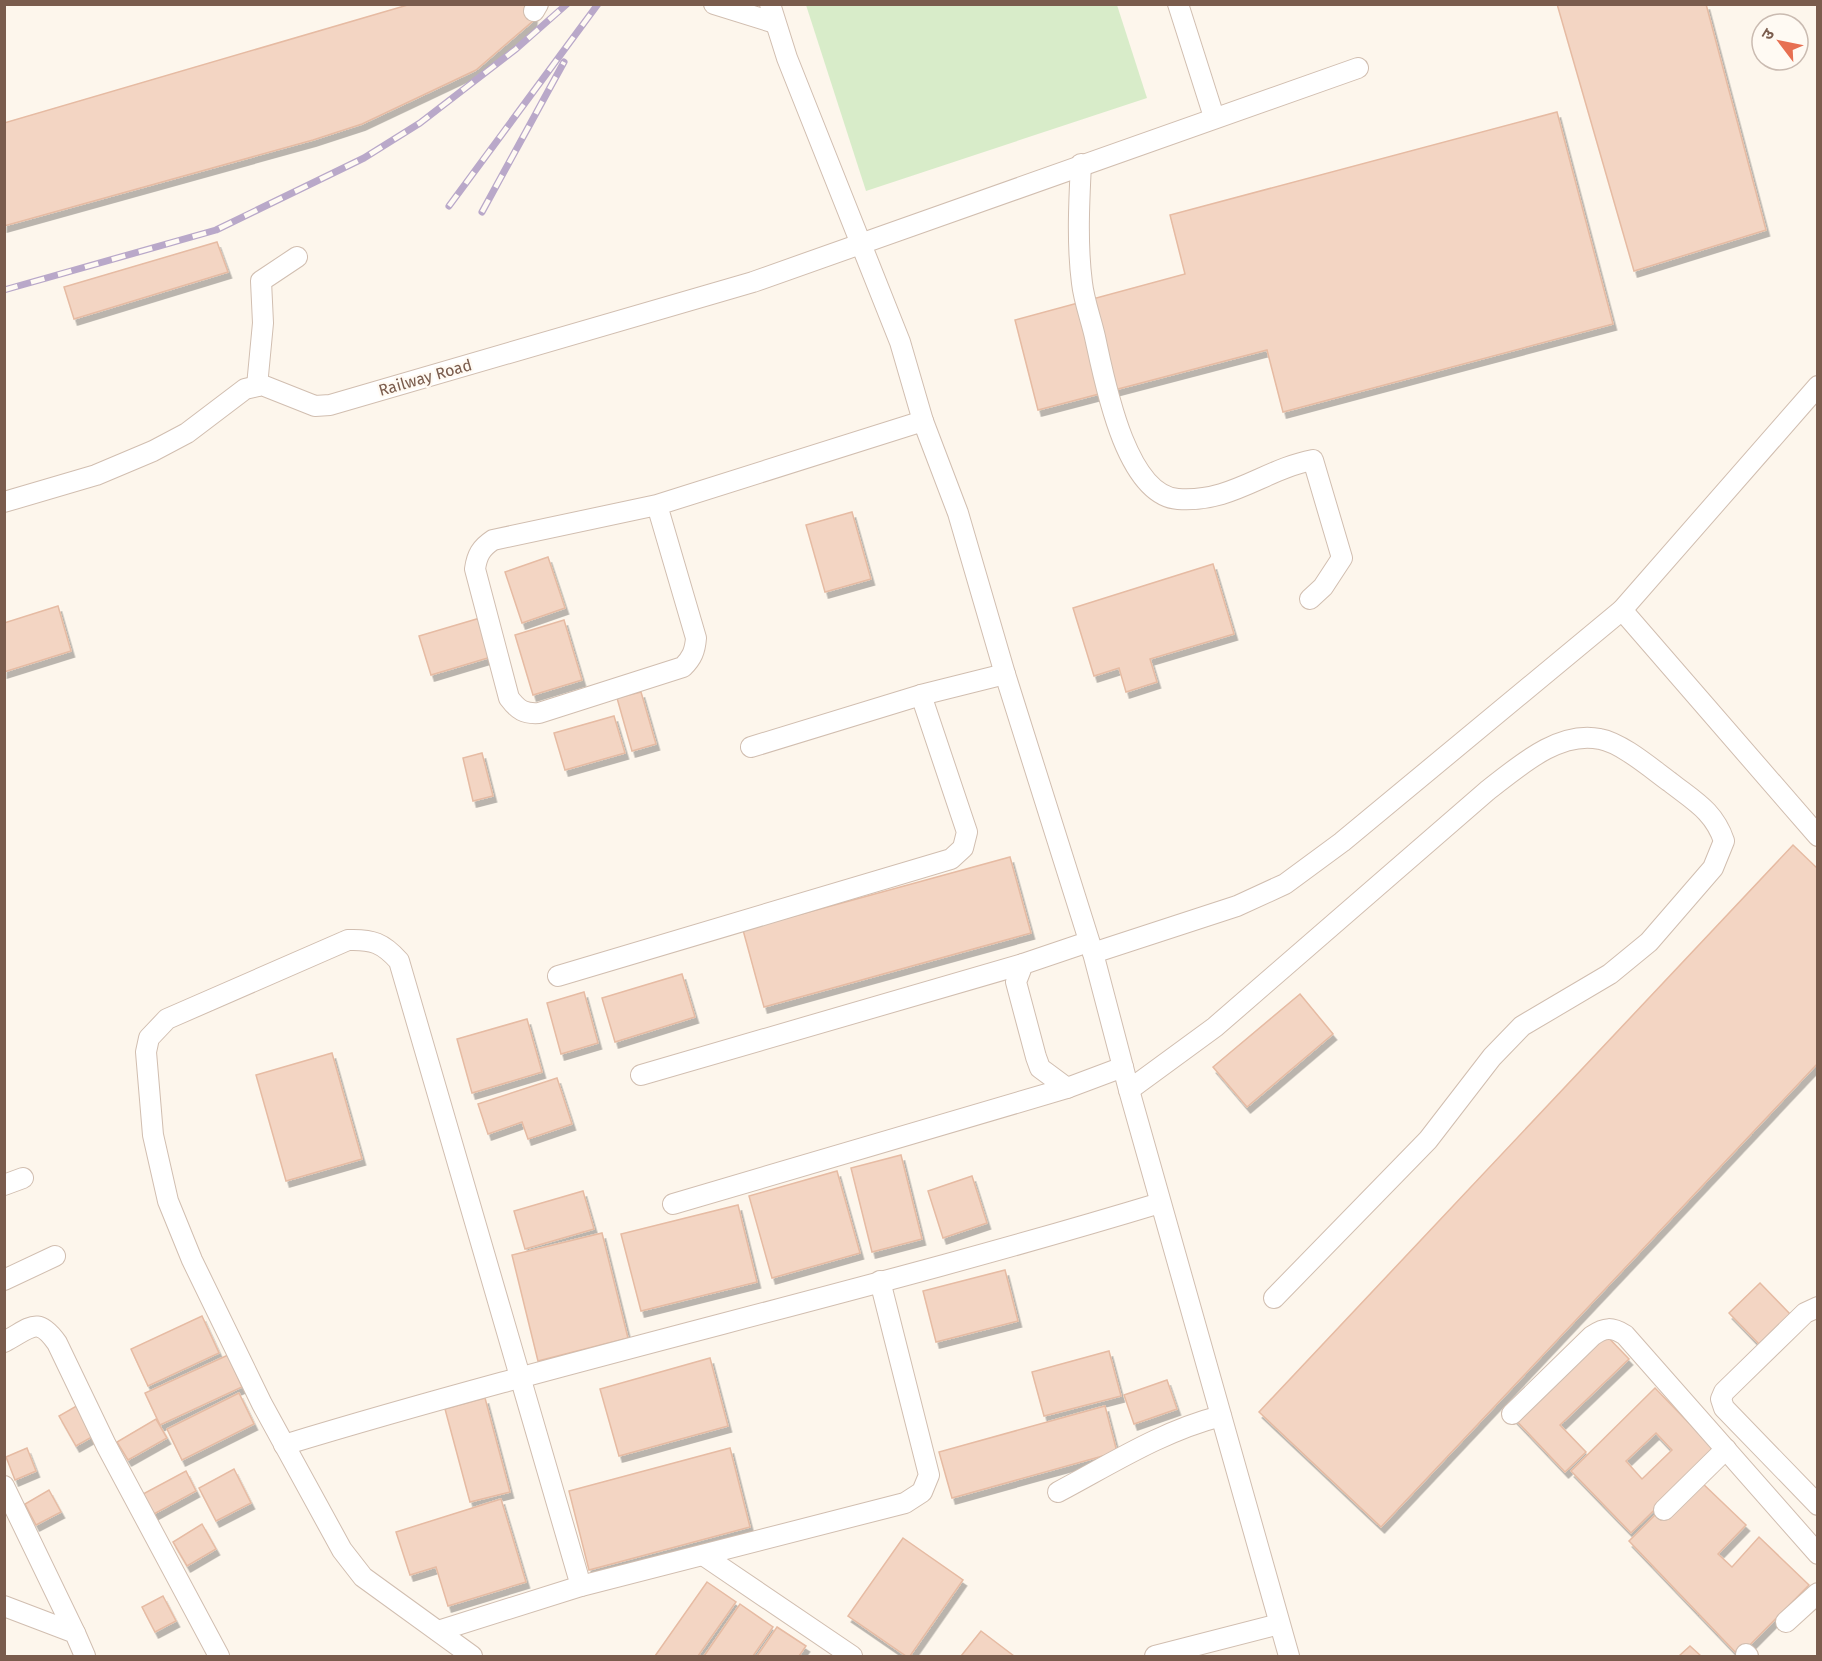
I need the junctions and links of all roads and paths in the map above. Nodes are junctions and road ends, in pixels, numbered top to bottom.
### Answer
1 (714, 4) edge
2 (1178, 4) edge
3 (772, 14) edge
4 (1358, 68) dead end
5 (1214, 117) junction
6 (1082, 164) junction
7 (861, 243) junction
8 (297, 257) dead end
9 (257, 386) junction
10 (1818, 386) edge
11 (923, 421) junction
12 (4, 502) edge
13 (657, 505) junction
14 (1310, 599) dead end
15 (1622, 610) junction
16 (1005, 674) junction
17 (921, 695) junction
18 (751, 747) dead end
19 (1818, 836) edge
20 (1091, 947) junction
21 (1023, 964) junction
22 (558, 976) dead end
23 (1123, 1067) junction
24 (641, 1075) dead end
25 (1067, 1088) junction
26 (1129, 1090) junction
27 (23, 1178) dead end
28 (4, 1185) edge
29 (1160, 1203) junction
30 (673, 1204) dead end
31 (55, 1256) dead end
32 (4, 1280) edge
33 (880, 1281) junction
34 (1274, 1298) dead end
35 (1818, 1307) edge
36 (4, 1342) edge
37 (521, 1377) junction
38 (1512, 1414) dead end
39 (1221, 1416) junction
40 (284, 1445) junction
41 (1726, 1449) junction
42 (4, 1486) edge
43 (1058, 1492) dead end
44 (1818, 1505) edge
45 (1664, 1510) dead end
46 (1818, 1554) edge
47 (703, 1555) junction
48 (581, 1586) junction
49 (1818, 1593) edge
50 (4, 1606) edge
51 (1786, 1622) dead end
52 (1280, 1624) junction
53 (438, 1631) junction
54 (75, 1633) junction
55 (85, 1656) edge
56 (219, 1656) edge
57 (472, 1656) edge
58 (852, 1656) edge
59 (1155, 1656) edge
60 (1289, 1656) edge

1 - 3 street
2 - 5 street
3 - 7 street
4 - 5 street, Railway Road
5 - 6 street, Railway Road
6 - 7 street, Railway Road
6 - 14 street
7 - 9 street, Railway Road
7 - 11 street
8 - 9 street
9 - 12 street
10 - 15 street
11 - 13 street
11 - 16 street
13 - 13 street
15 - 19 street
15 - 20 street
16 - 17 street
16 - 20 street
17 - 18 street
17 - 22 street
20 - 21 street
20 - 23 street
21 - 24 street
21 - 25 street
23 - 25 street
23 - 26 street
25 - 30 street
26 - 29 street
26 - 34 street
27 - 28 street
29 - 33 street
29 - 39 street
31 - 32 street
33 - 37 street
33 - 47 street
35 - 44 street
36 - 56 street
37 - 40 street
37 - 40 street
37 - 48 street
38 - 41 street
39 - 43 street
39 - 52 street
40 - 53 street
41 - 45 street
41 - 46 street
42 - 54 street
47 - 48 street
47 - 58 street
48 - 53 street
49 - 51 street
50 - 54 street
52 - 59 street
52 - 60 street
53 - 57 street
54 - 55 street

